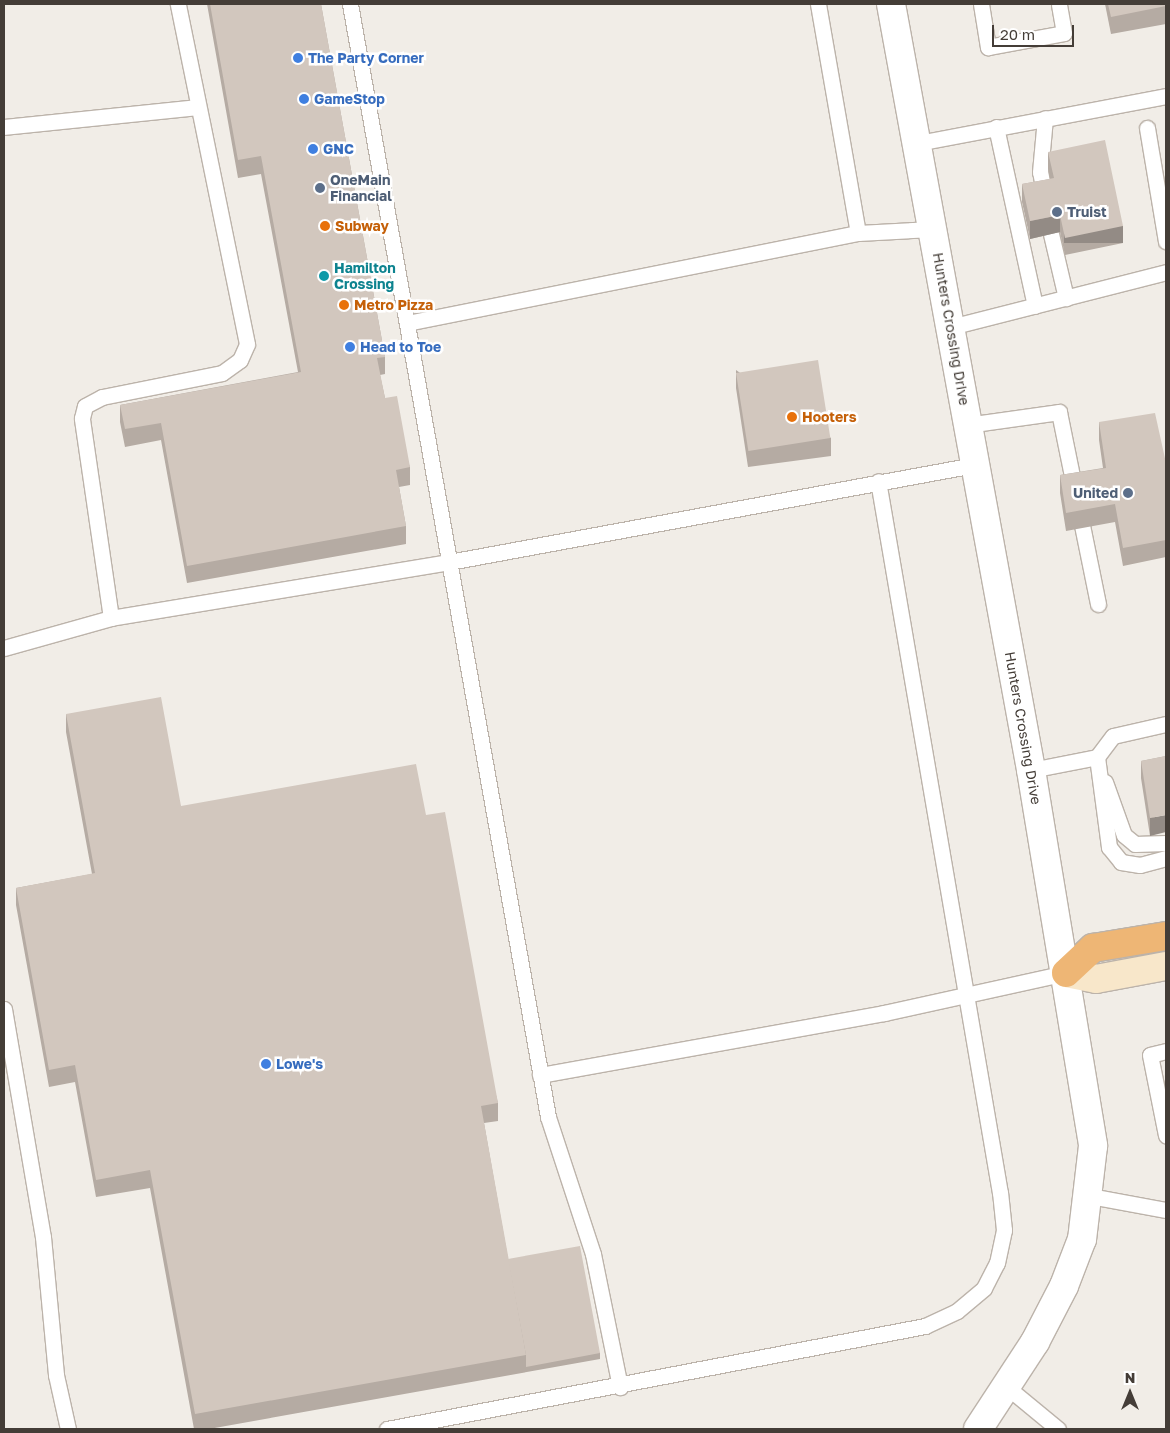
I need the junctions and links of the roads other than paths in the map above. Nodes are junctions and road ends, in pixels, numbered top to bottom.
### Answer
1 (178, 4) edge
2 (352, 4) edge
3 (818, 4) edge
4 (891, 4) edge
5 (981, 4) edge
6 (1059, 4) edge
7 (1166, 96) edge
8 (198, 107) junction
9 (1045, 118) junction
10 (996, 127) junction
11 (4, 128) edge
12 (1147, 128) dead end
13 (918, 144) junction
14 (1045, 197) edge
15 (933, 228) junction
16 (858, 233) junction
17 (1051, 234) edge
18 (1166, 241) edge
19 (1166, 272) edge
20 (1066, 298) junction
21 (1035, 306) junction
22 (407, 323) junction
23 (951, 327) junction
24 (967, 425) junction
25 (974, 465) junction
26 (878, 481) junction
27 (449, 562) junction
28 (1098, 604) dead end
29 (112, 618) junction
30 (4, 648) edge
31 (1166, 724) edge
32 (1097, 757) junction
33 (1031, 770) junction
34 (1099, 772) junction
35 (1166, 843) edge
36 (1166, 858) edge
37 (1166, 936) edge
38 (1166, 966) edge
39 (1066, 973) junction
40 (966, 997) junction
41 (4, 1009) edge
42 (1166, 1052) edge
43 (540, 1075) junction
44 (1166, 1135) edge
45 (1090, 1196) junction
46 (1166, 1210) edge
47 (620, 1387) junction
48 (1007, 1387) junction
49 (68, 1429) edge
50 (387, 1429) edge
51 (978, 1429) edge
52 (1058, 1429) edge

1 - 8 lane
2 - 22 lane
3 - 16 lane
4 - 13 street, Hunters Crossing Drive
5 - 6 lane
7 - 9 lane
8 - 11 lane
8 - 29 lane
9 - 10 lane
9 - 14 lane
10 - 13 lane
10 - 21 lane
12 - 18 lane
13 - 15 street, Hunters Crossing Drive
15 - 16 lane
15 - 23 street, Hunters Crossing Drive
16 - 22 lane
17 - 20 lane
19 - 20 lane
20 - 21 lane
21 - 23 lane
22 - 27 lane
23 - 24 street, Hunters Crossing Drive
24 - 25 street, Hunters Crossing Drive
24 - 28 lane
25 - 26 lane
25 - 33 street, Hunters Crossing Drive
26 - 27 lane
26 - 40 lane
27 - 29 lane
27 - 43 lane
29 - 30 lane
31 - 32 lane
32 - 33 lane
32 - 34 lane
33 - 39 street, Hunters Crossing Drive
34 - 35 lane
34 - 36 lane
37 - 39 highway
38 - 39 main road
39 - 40 lane
39 - 45 street, Hunters Crossing Drive
40 - 43 lane
40 - 47 lane
41 - 49 lane
42 - 44 lane
43 - 47 lane
45 - 46 lane
45 - 48 street, Hunters Crossing Drive
47 - 50 lane
48 - 51 street, Hunters Crossing Drive
48 - 52 lane

